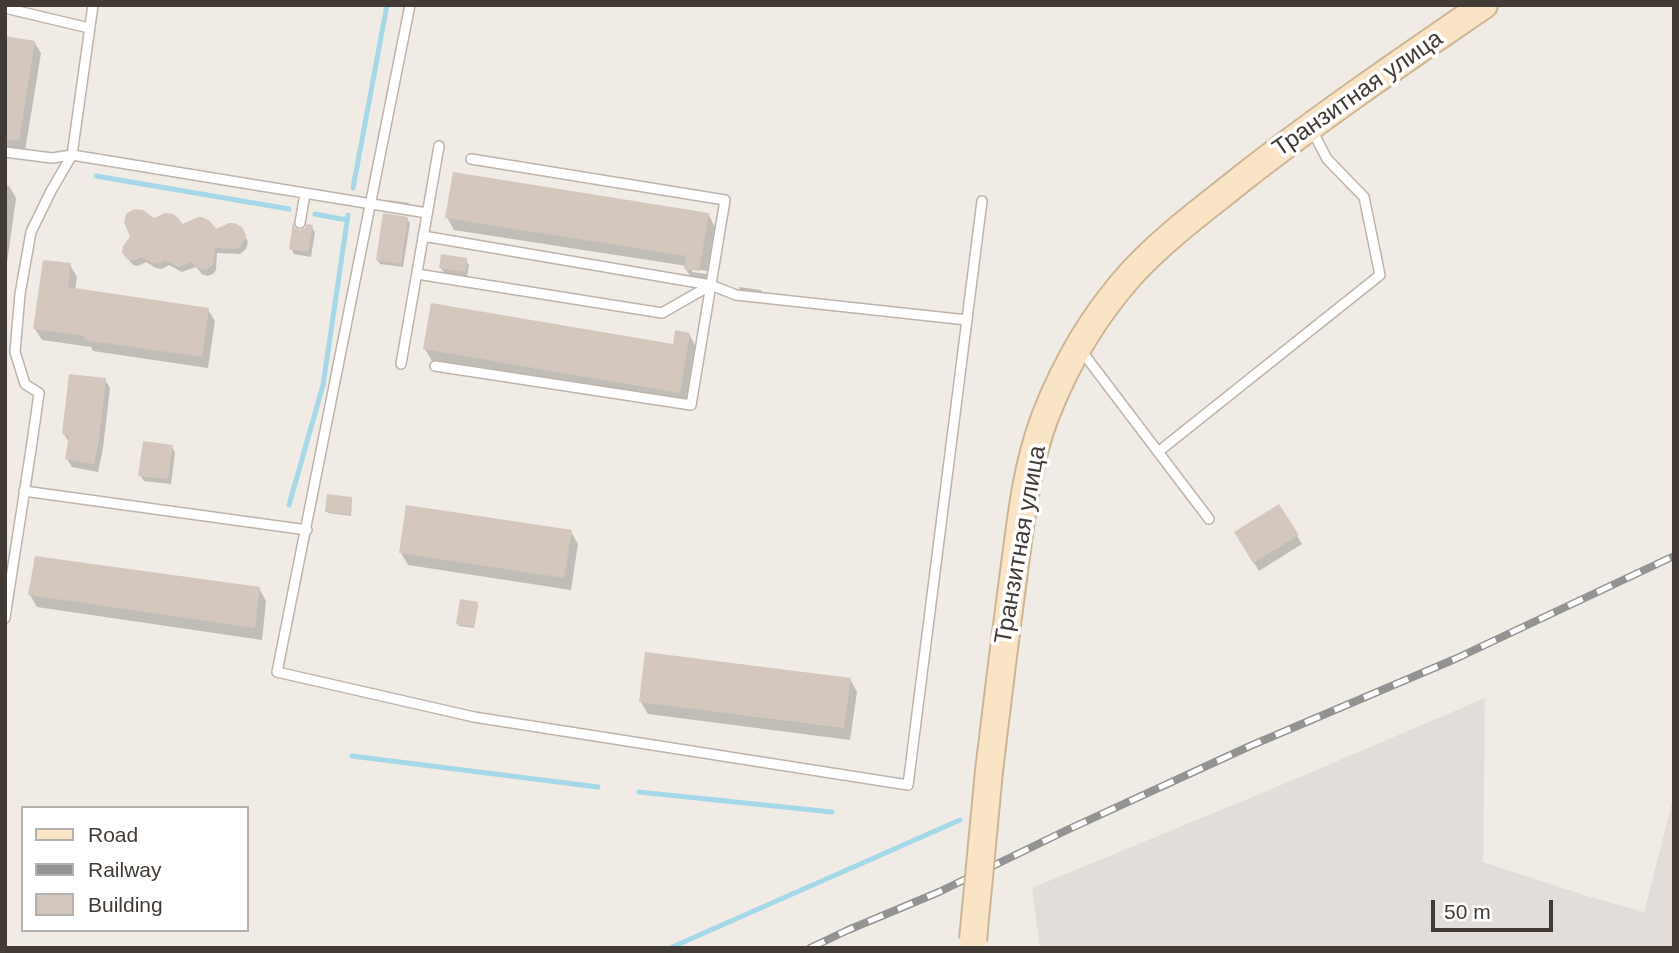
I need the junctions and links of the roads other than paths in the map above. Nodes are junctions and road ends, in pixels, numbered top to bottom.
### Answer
1 (93, 5) edge
2 (410, 5) edge
3 (1484, 5) edge
4 (5, 8) edge
5 (89, 27) junction
6 (1311, 127) junction
7 (439, 146) dead end
8 (5, 152) edge
9 (72, 155) junction
10 (471, 159) dead end
11 (305, 194) junction
12 (982, 201) dead end
13 (370, 204) junction
14 (427, 213) junction
15 (300, 223) dead end
16 (423, 236) junction
17 (417, 274) junction
18 (711, 285) junction
19 (967, 320) junction
20 (1079, 348) junction
21 (401, 364) dead end
22 (435, 366) dead end
23 (1158, 452) junction
24 (24, 491) junction
25 (1209, 519) dead end
26 (307, 530) junction
27 (5, 618) edge
28 (973, 944) edge

1 - 5 lane
2 - 13 lane
3 - 6 main road, Транзитная улица
4 - 5 lane
5 - 9 lane
6 - 20 main road, Транзитная улица
6 - 23 lane
7 - 14 lane
8 - 9 lane
9 - 11 lane
9 - 24 lane
10 - 18 lane
11 - 13 lane
11 - 15 lane
12 - 19 lane
13 - 14 lane
13 - 26 lane
14 - 16 lane
16 - 17 lane
16 - 18 lane
17 - 18 lane
17 - 21 lane
18 - 19 lane
18 - 22 lane
19 - 26 lane
20 - 23 lane
20 - 28 main road, Транзитная улица, bridge
23 - 25 lane
24 - 26 lane
24 - 27 lane

